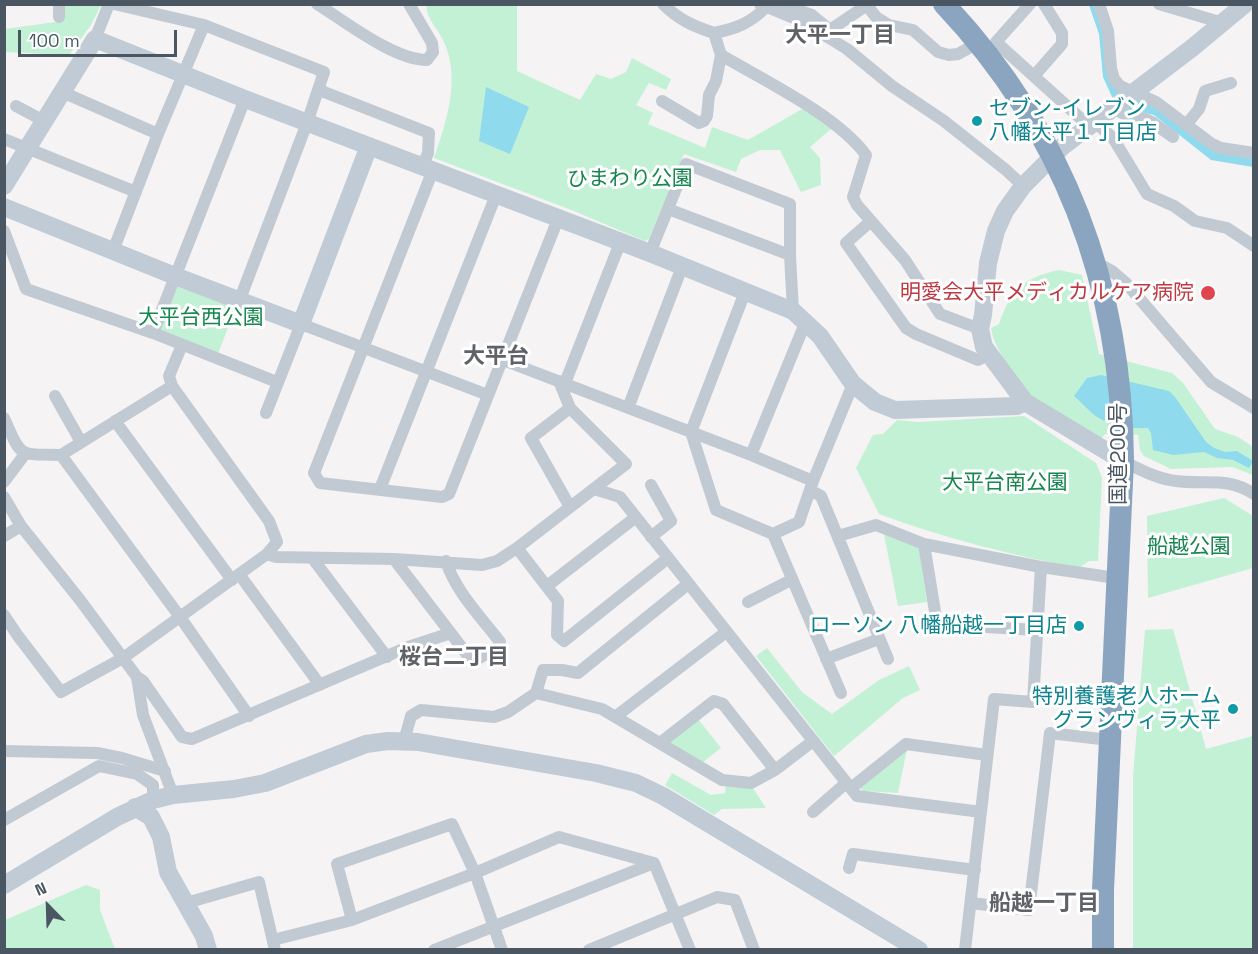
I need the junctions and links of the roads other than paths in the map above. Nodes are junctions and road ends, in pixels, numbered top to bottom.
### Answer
1 (109, 4) edge
2 (114, 4) edge
3 (317, 4) edge
4 (409, 4) edge
5 (663, 4) edge
6 (944, 4) edge
7 (1030, 4) edge
8 (1044, 4) edge
9 (1100, 4) edge
10 (1159, 4) edge
11 (866, 5) edge
12 (1246, 5) edge
13 (133, 6) edge
14 (763, 6) edge
15 (781, 13) junction
16 (1222, 23) junction
17 (204, 25) junction
18 (714, 33) junction
19 (95, 39) junction
20 (987, 46) junction
21 (721, 55) junction
22 (182, 75) junction
23 (1034, 76) junction
24 (1231, 82) dead end
25 (319, 90) junction
26 (62, 92) junction
27 (245, 99) junction
28 (1123, 100) junction
29 (662, 101) dead end
30 (16, 106) dead end
31 (44, 120) junction
32 (307, 123) junction
33 (1092, 124) junction
34 (1186, 125) junction
35 (158, 134) junction
36 (1173, 137) dead end
37 (4, 139) edge
38 (369, 146) junction
39 (27, 148) junction
40 (1254, 153) edge
41 (1053, 156) junction
42 (428, 169) junction
43 (4, 186) edge
44 (1023, 186) junction
45 (136, 192) junction
46 (496, 195) junction
47 (4, 207) edge
48 (668, 209) junction
49 (558, 219) junction
50 (871, 220) junction
51 (4, 231) edge
52 (620, 243) junction
53 (1254, 246) edge
54 (113, 251) junction
55 (650, 254) junction
56 (790, 255) junction
57 (1095, 262) junction
58 (682, 267) junction
59 (175, 276) junction
60 (745, 292) junction
61 (240, 299) junction
62 (799, 316) junction
63 (301, 324) junction
64 (980, 329) junction
65 (153, 333) junction
66 (182, 345) junction
67 (363, 347) junction
68 (990, 354) junction
69 (503, 360) junction
70 (426, 372) junction
71 (277, 382) junction
72 (562, 382) junction
73 (853, 384) junction
74 (172, 386) junction
75 (488, 395) junction
76 (55, 396) dead end
77 (1025, 402) junction
78 (570, 408) junction
79 (628, 408) junction
80 (1254, 408) edge
81 (266, 413) dead end
82 (4, 418) edge
83 (115, 421) junction
84 (691, 432) junction
85 (81, 442) junction
86 (26, 454) junction
87 (61, 455) junction
88 (751, 455) junction
89 (1123, 460) junction
90 (4, 482) edge
91 (651, 485) dead end
92 (812, 486) junction
93 (381, 489) junction
94 (594, 489) junction
95 (1254, 494) edge
96 (4, 497) edge
97 (570, 507) junction
98 (636, 517) junction
99 (21, 526) junction
100 (773, 534) junction
101 (4, 536) edge
102 (838, 536) junction
103 (651, 537) junction
104 (924, 544) junction
105 (517, 548) junction
106 (267, 554) junction
107 (668, 558) junction
108 (314, 559) junction
109 (394, 559) junction
110 (446, 561) junction
111 (1041, 567) junction
112 (235, 577) junction
113 (1116, 578) junction
114 (791, 580) junction
115 (688, 584) junction
116 (547, 586) junction
117 (748, 602) dead end
118 (4, 615) edge
119 (180, 617) junction
120 (1036, 630) junction
121 (726, 632) junction
122 (451, 633) junction
123 (879, 639) junction
124 (387, 657) junction
125 (123, 658) junction
126 (826, 659) junction
127 (888, 660) dead end
128 (137, 677) junction
129 (320, 685) junction
130 (536, 693) junction
131 (841, 693) dead end
132 (249, 716) junction
133 (615, 717) junction
134 (1110, 740) junction
135 (404, 741) junction
136 (813, 741) junction
137 (660, 743) junction
138 (4, 751) edge
139 (987, 755) junction
140 (775, 770) junction
141 (165, 771) junction
142 (848, 785) junction
143 (173, 795) junction
144 (153, 800) junction
145 (135, 807) junction
146 (813, 812) dead end
147 (981, 812) junction
148 (4, 820) edge
149 (654, 863) junction
150 (849, 868) dead end
151 (975, 870) junction
152 (475, 873) junction
153 (4, 885) edge
154 (186, 903) junction
155 (971, 903) junction
156 (677, 915) junction
157 (352, 920) junction
158 (493, 928) junction
159 (274, 945) edge
160 (437, 949) edge
161 (208, 950) edge
162 (502, 950) edge
163 (589, 950) edge
164 (690, 950) edge
165 (754, 950) edge
166 (919, 950) edge
167 (965, 950) edge
168 (1102, 950) edge

1 - 19 street
2 - 13 street
3 - 4 street
5 - 18 street
6 - 20 highway, 国道200号
7 - 20 street
8 - 23 street
9 - 28 street
10 - 16 street
11 - 15 street
11 - 20 street
12 - 16 street
13 - 17 street
14 - 15 street
14 - 18 street
15 - 44 street
16 - 28 street
17 - 22 street
17 - 25 street
18 - 21 street
19 - 22 street
19 - 26 street
20 - 23 street
20 - 41 highway, 国道200号
21 - 29 street
21 - 50 street
22 - 27 street
22 - 35 street
23 - 33 street
24 - 34 street
25 - 32 street
25 - 42 street
26 - 31 street
26 - 35 street
27 - 32 street
27 - 59 street
28 - 33 street
28 - 34 street
28 - 36 street
30 - 31 street
31 - 39 street
32 - 38 street
32 - 61 street
33 - 41 street
33 - 53 street
34 - 40 street
35 - 45 street
37 - 39 street
38 - 42 street
38 - 63 street
39 - 43 street
39 - 45 street
41 - 44 street
41 - 57 highway, 国道200号
42 - 46 street
42 - 67 street
44 - 64 street
45 - 54 street
46 - 49 street
46 - 70 street
47 - 54 street
48 - 55 street
48 - 56 street
48 - 56 street
49 - 52 street
49 - 69 street
50 - 64 street
50 - 68 street
51 - 65 street
52 - 55 street
52 - 72 street
54 - 59 street
55 - 58 street
56 - 62 street
57 - 80 street
57 - 89 highway, 国道200号
58 - 60 street
58 - 79 street
59 - 61 street
59 - 65 street
60 - 62 street
60 - 84 street
61 - 63 street
62 - 73 street
62 - 88 street
63 - 67 street
63 - 71 street
64 - 68 street
65 - 66 street
66 - 71 street
66 - 74 street
67 - 70 street
67 - 93 street
68 - 77 street
69 - 72 street
69 - 75 street
70 - 75 street
70 - 93 street
71 - 81 street
72 - 78 street
72 - 79 street
73 - 77 street
73 - 92 street
74 - 83 street
74 - 106 street
75 - 93 street
76 - 85 street
77 - 89 street
78 - 94 street
78 - 97 street
79 - 84 street
82 - 86 street
83 - 85 street
83 - 112 street
84 - 88 street
84 - 100 street
85 - 87 street
86 - 87 street
86 - 90 street
87 - 119 street
88 - 92 street
89 - 95 street
89 - 113 highway, 国道200号
91 - 103 street
92 - 100 street
92 - 102 street
94 - 97 street
94 - 98 street
96 - 99 street
97 - 105 street
98 - 103 street
98 - 116 street
99 - 101 street
99 - 125 street
100 - 114 street
102 - 104 street
102 - 123 street
103 - 107 street
104 - 111 street
104 - 120 street
105 - 110 street
105 - 116 street
106 - 108 street
106 - 112 street
107 - 115 street
107 - 116 street
108 - 109 street
108 - 124 street
109 - 110 street
109 - 122 street
110 - 122 street
111 - 113 street
111 - 120 street
112 - 119 street
112 - 129 street
113 - 134 highway, 国道200号
114 - 117 street
114 - 126 street
115 - 121 street
115 - 130 street
118 - 125 street
119 - 125 street
119 - 132 street
120 - 139 street
121 - 133 street
121 - 136 street
122 - 124 street
123 - 126 street
123 - 127 street
124 - 129 street
125 - 128 street
126 - 131 street
128 - 132 street
128 - 141 street
129 - 132 street
130 - 133 street
130 - 135 street
133 - 137 street
134 - 155 street
134 - 168 highway, 国道200号
135 - 143 street
135 - 166 street
136 - 140 street
136 - 142 street
137 - 140 street
137 - 140 street
138 - 141 street
139 - 142 street
139 - 147 street
141 - 143 street
142 - 146 street
142 - 147 street
143 - 144 street
144 - 145 street
144 - 148 street
145 - 153 street
145 - 154 street
147 - 151 street
149 - 152 street
149 - 156 street
149 - 158 street
150 - 151 street
151 - 155 street
152 - 157 street
152 - 157 street
152 - 158 street
154 - 159 street
154 - 161 street
155 - 167 street
156 - 163 street
156 - 164 street
156 - 165 street
157 - 159 street
158 - 160 street
158 - 162 street

